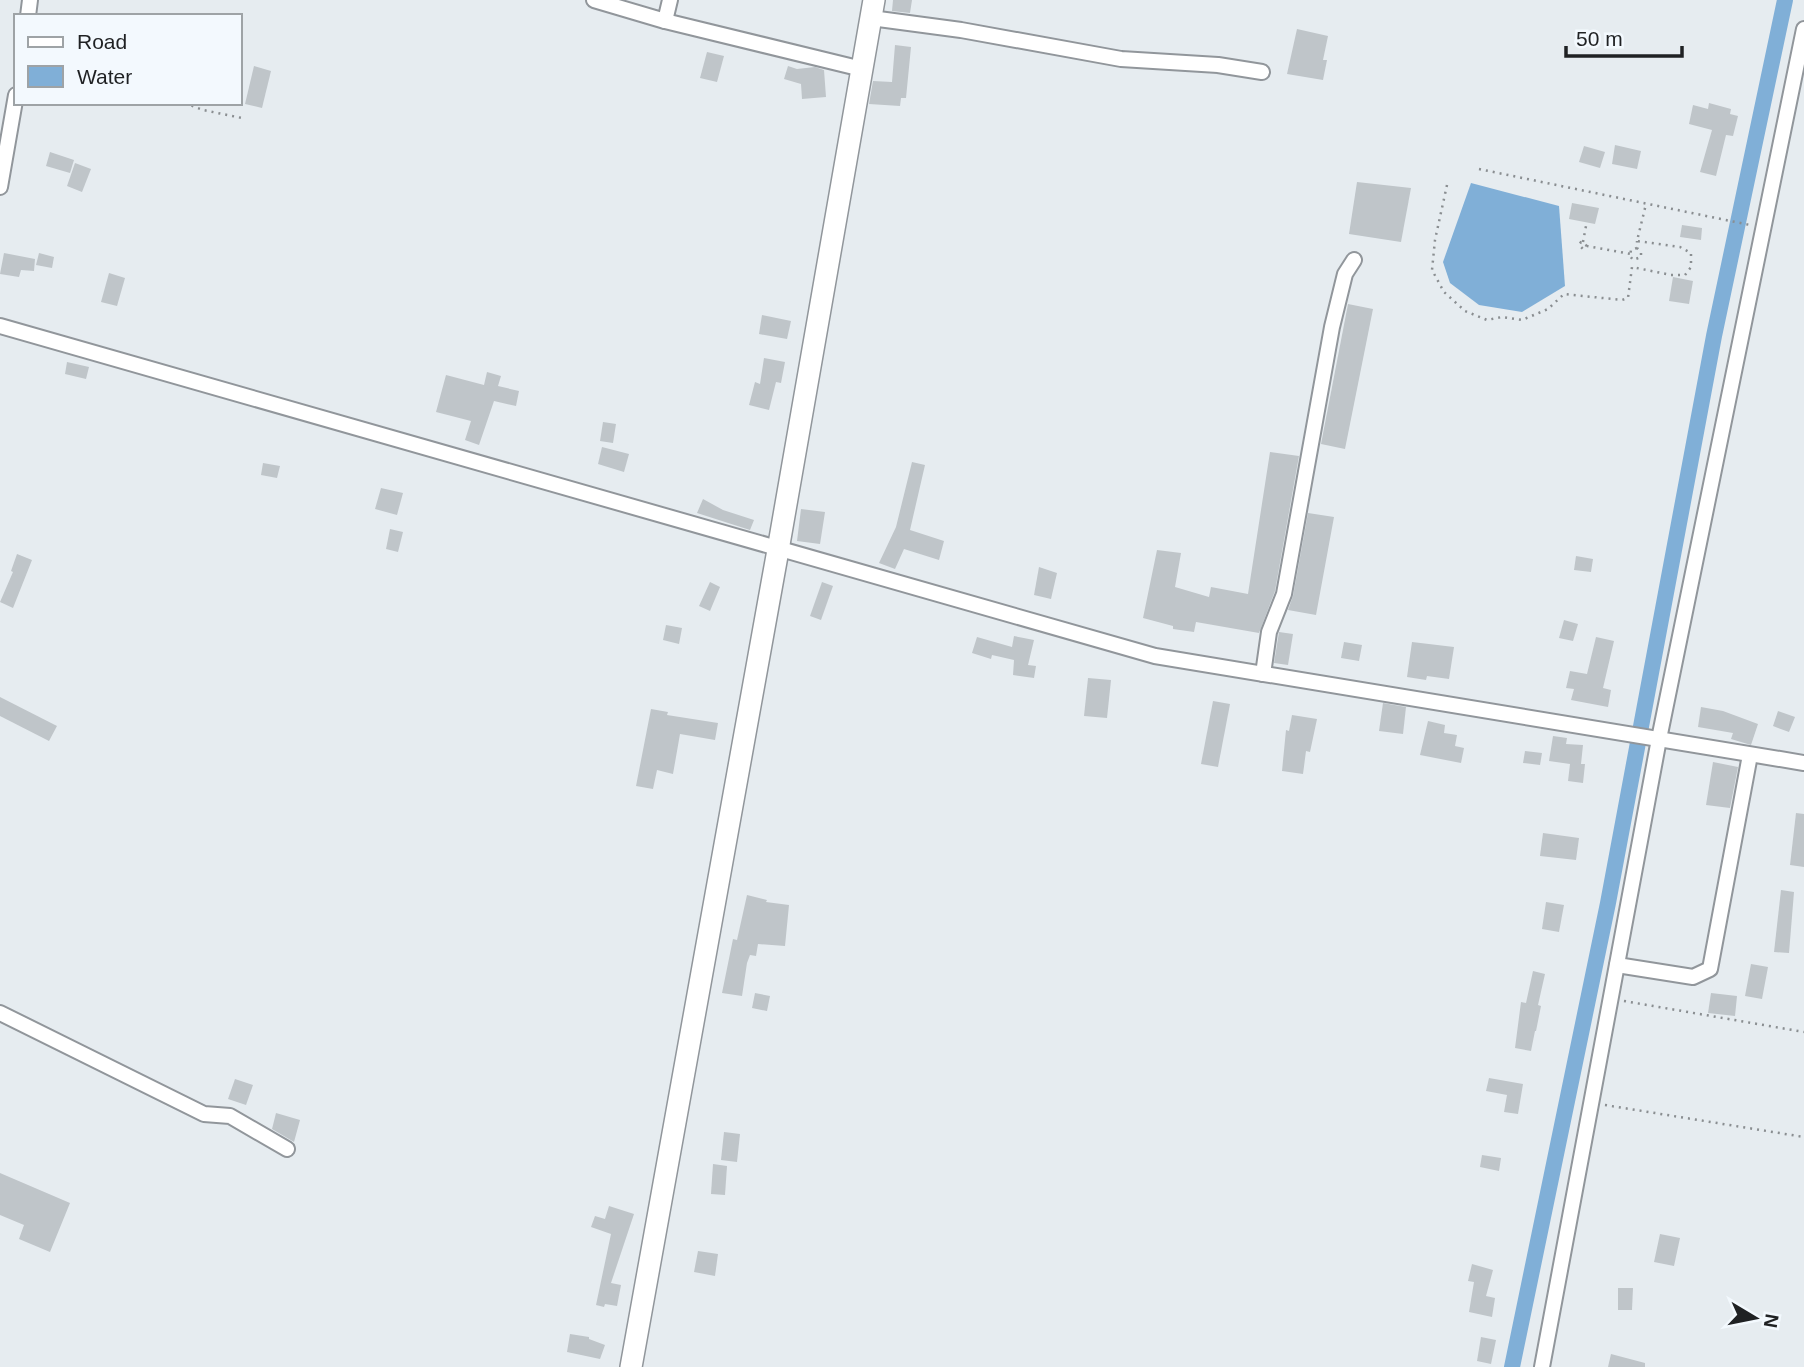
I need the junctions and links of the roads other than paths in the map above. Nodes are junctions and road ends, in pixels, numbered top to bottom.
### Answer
1 (594, 0) edge
2 (670, 0) edge
3 (872, 9) edge
4 (665, 21) junction
5 (1804, 29) edge
6 (862, 69) junction
7 (1262, 72) dead end
8 (14, 105) edge
9 (0, 187) edge
10 (1354, 260) dead end
11 (0, 326) edge
12 (778, 550) junction
13 (1263, 674) junction
14 (1659, 739) junction
15 (1750, 755) junction
16 (1804, 763) edge
17 (1617, 965) junction
18 (0, 1013) edge
19 (287, 1149) dead end
20 (631, 1367) edge
21 (1542, 1367) edge

1 - 4 street
2 - 4 street
3 - 6 street
3 - 7 street
4 - 6 street
5 - 14 street
6 - 12 street
8 - 9 street
10 - 13 street
11 - 12 street
12 - 13 street
12 - 20 street
13 - 14 street
14 - 15 street
14 - 17 street
15 - 16 street
15 - 17 street
17 - 21 street
18 - 19 street

